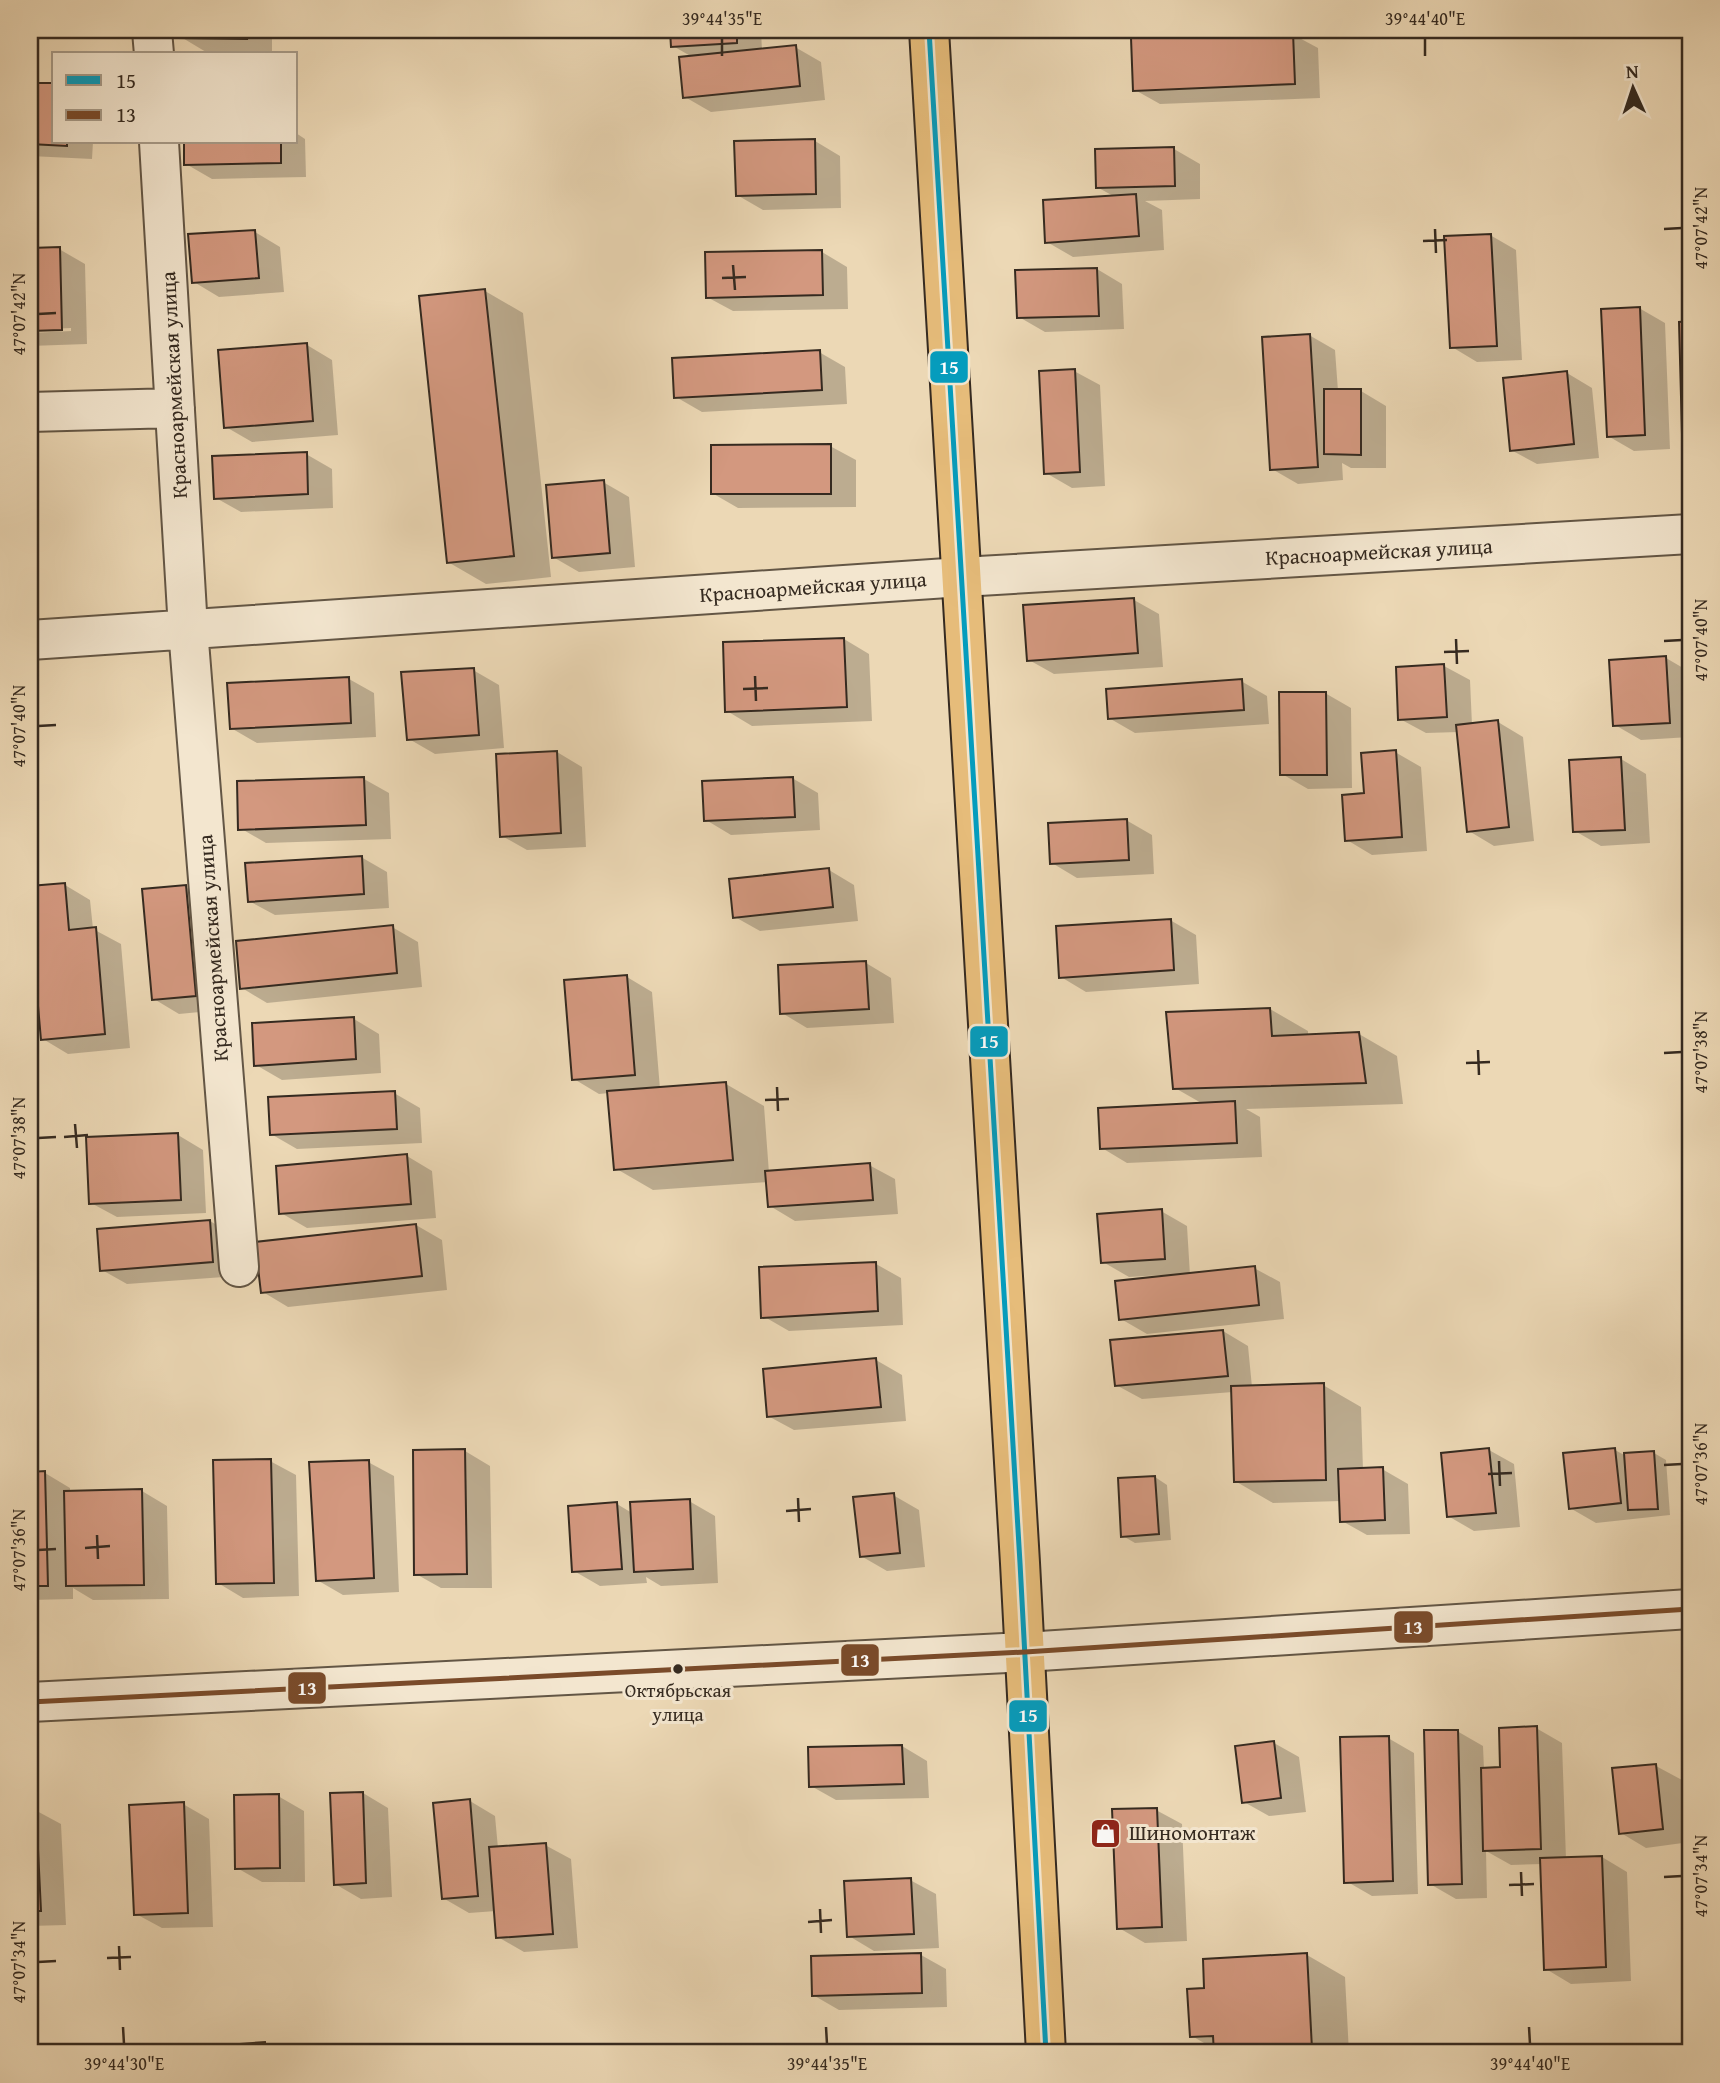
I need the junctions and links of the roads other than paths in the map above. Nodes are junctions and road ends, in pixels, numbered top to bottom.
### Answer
1 (929, 30) edge
2 (159, 144) edge
3 (175, 408) junction
4 (30, 412) edge
5 (1690, 534) edge
6 (962, 576) junction
7 (188, 629) junction
8 (30, 640) edge
9 (239, 1267) dead end
10 (1690, 1609) edge
11 (1025, 1651) junction
12 (30, 1702) edge
13 (1046, 2053) edge

1 - 6 main road
2 - 3 street, Красноармейская улица
3 - 4 street
3 - 7 street, Красноармейская улица
5 - 6 street, Красноармейская улица
6 - 7 street, Красноармейская улица
6 - 11 main road
7 - 8 street, Красноармейская улица
7 - 9 street, Красноармейская улица
10 - 11 street
11 - 12 street
11 - 13 main road

